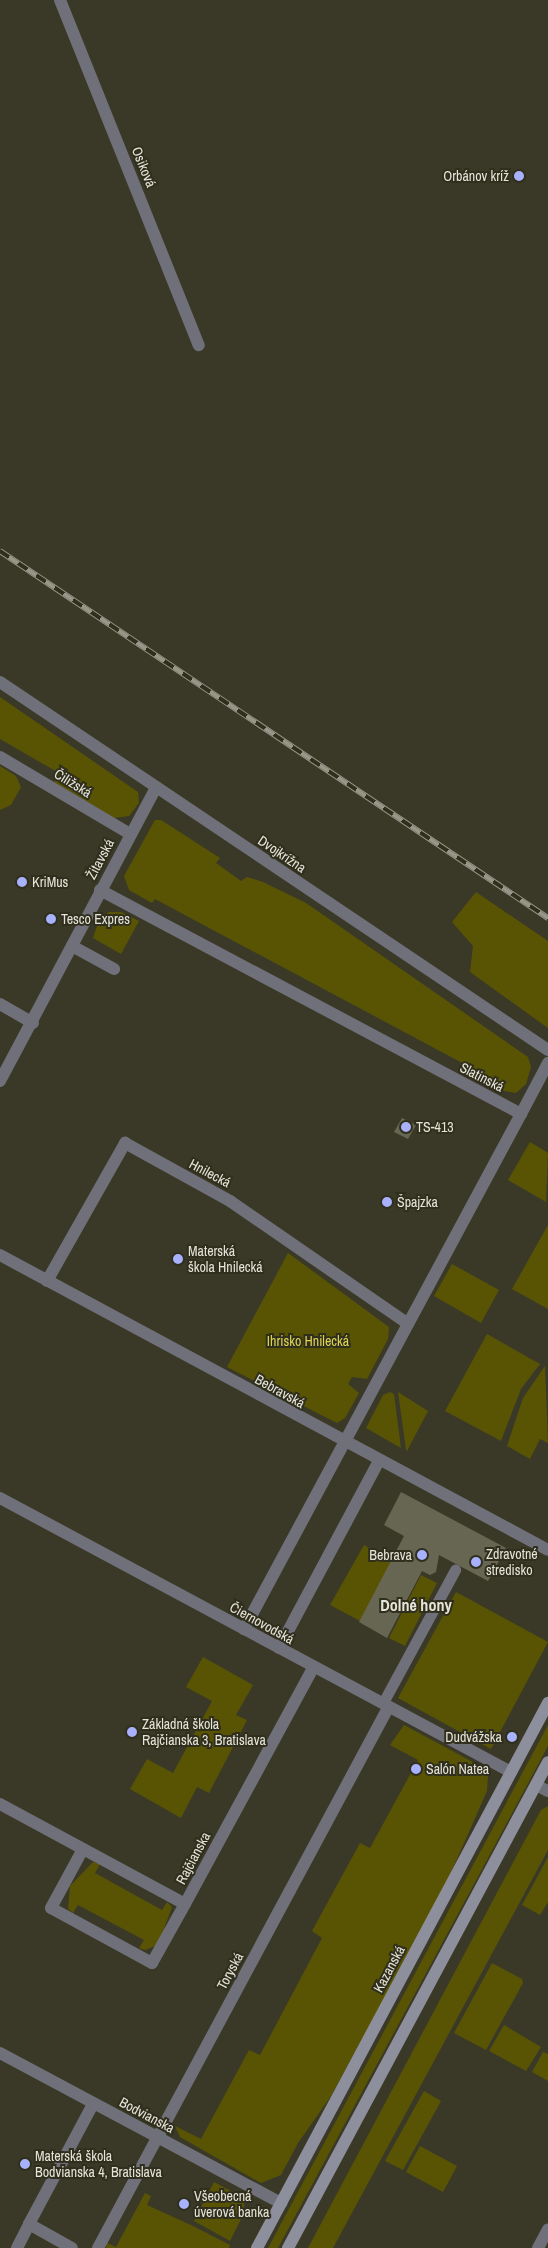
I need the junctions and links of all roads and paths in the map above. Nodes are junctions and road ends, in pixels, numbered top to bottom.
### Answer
1 (60, 0) edge
2 (199, 344) dead end
3 (0, 682) edge
4 (0, 757) edge
5 (156, 787) junction
6 (130, 834) junction
7 (100, 890) junction
8 (72, 946) junction
9 (114, 969) dead end
10 (0, 1004) edge
11 (33, 1023) junction
12 (548, 1050) edge
13 (548, 1063) edge
14 (0, 1081) edge
15 (521, 1114) junction
16 (0, 1254) edge
17 (46, 1281) junction
18 (408, 1324) junction
19 (344, 1443) junction
20 (379, 1460) junction
21 (0, 1498) edge
22 (547, 1549) edge
23 (454, 1570) dead end
24 (244, 1629) junction
25 (279, 1648) junction
26 (313, 1668) junction
27 (387, 1702) junction
28 (548, 1703) edge
29 (548, 1762) edge
30 (511, 1772) junction
31 (536, 1785) junction
32 (548, 1791) edge
33 (0, 1804) edge
34 (83, 1849) junction
35 (185, 1904) junction
36 (0, 2053) edge
37 (93, 2104) junction
38 (157, 2137) junction
39 (281, 2203) junction
40 (29, 2224) junction
41 (548, 2229) edge
42 (17, 2248) edge
43 (72, 2248) edge
44 (98, 2248) edge
45 (257, 2248) edge
46 (288, 2248) edge
47 (538, 2248) edge

1 - 2 street, Osiková
3 - 5 street, Dvojkrížna
4 - 6 street, Čiližská
5 - 6 street, Žitavská
5 - 12 street, Dvojkrížna
6 - 7 street, Žitavská
7 - 8 street, Žitavská
7 - 15 street, Slatinská
8 - 9 street
8 - 11 street, Žitavská
10 - 11 street
11 - 14 street, Žitavská
13 - 15 street
15 - 18 street
16 - 17 street, Bebravská
17 - 18 street, Hnilecká
17 - 19 street, Bebravská
18 - 19 street
19 - 20 street, Bebravská
19 - 24 street
20 - 22 street, Bebravská
20 - 25 street
21 - 24 street, Čiernovodská
23 - 27 street
24 - 25 street, Čiernovodská
25 - 26 street, Čiernovodská
26 - 27 street, Čiernovodská
26 - 35 street, Rajčianska
27 - 30 street, Čiernovodská
27 - 38 street, Toryská
28 - 30 main road, Kazanská
29 - 31 main road
30 - 39 main road, Kazanská
31 - 32 street
31 - 46 main road
33 - 34 street, Rajčianska
34 - 35 street, Rajčianska
34 - 35 street
36 - 37 street, Bodvianska
37 - 38 street, Bodvianska
37 - 40 street
38 - 39 street, Bodvianska
38 - 44 street, Toryská
39 - 45 main road, Kazanská
40 - 42 street
40 - 43 street
41 - 47 street

